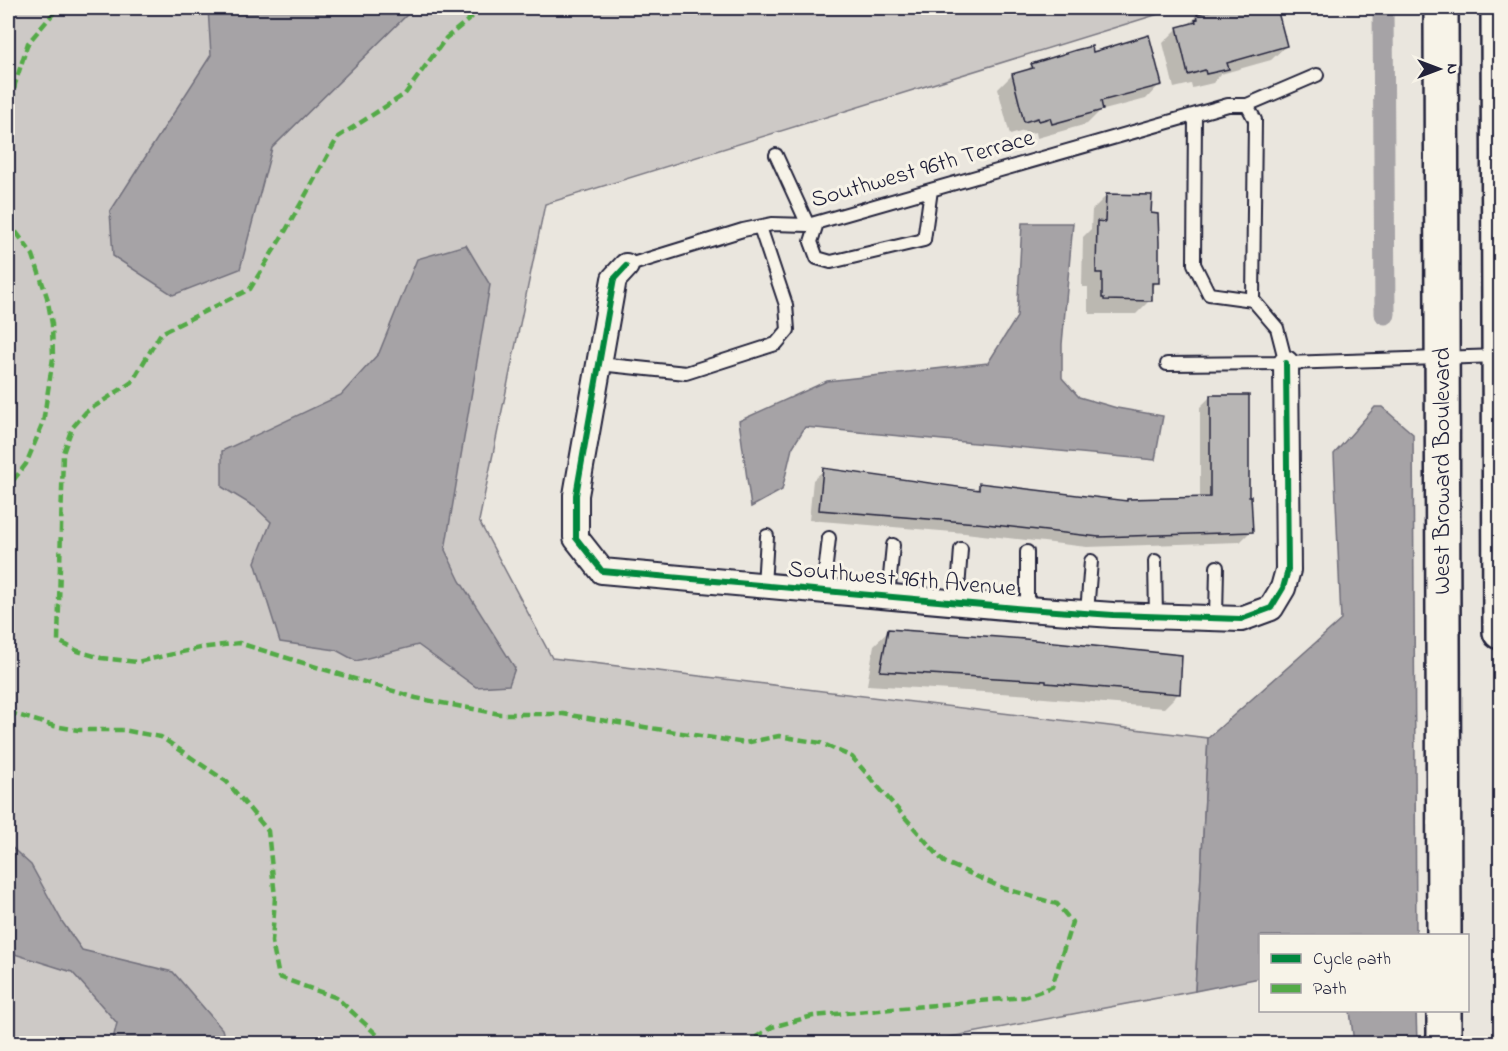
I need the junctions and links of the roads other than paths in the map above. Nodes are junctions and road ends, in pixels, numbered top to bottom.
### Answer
1 (1441, 8) edge
2 (1498, 8) edge
3 (1500, 73) edge
4 (1317, 75) dead end
5 (1247, 105) junction
6 (1195, 115) junction
7 (776, 155) dead end
8 (931, 190) junction
9 (812, 224) junction
10 (760, 227) junction
11 (626, 266) joint
12 (1253, 300) junction
13 (1500, 356) edge
14 (1443, 358) junction
15 (1286, 363) junction
16 (599, 364) junction
17 (1167, 364) dead end
18 (767, 536) dead end
19 (829, 538) dead end
20 (893, 545) dead end
21 (961, 549) dead end
22 (1028, 552) dead end
23 (1091, 561) dead end
24 (1155, 561) dead end
25 (1218, 567) dead end
26 (764, 586) junction
27 (823, 591) junction
28 (888, 597) junction
29 (957, 603) junction
30 (1027, 609) junction
31 (1087, 613) junction
32 (1156, 616) junction
33 (1216, 618) junction
34 (1500, 632) edge
35 (1444, 934) edge
36 (1444, 1012) edge
37 (1444, 1044) edge

1 - 14 main road, West Broward Boulevard
2 - 3 main road
3 - 13 main road
4 - 5 lane, Southwest 96th Terrace
5 - 6 lane, Southwest 96th Terrace
5 - 12 lane
6 - 8 lane, Southwest 96th Terrace
6 - 12 lane
7 - 9 lane
8 - 9 lane, Southwest 96th Terrace
8 - 9 lane
9 - 10 lane, Southwest 96th Terrace
10 - 11 lane, Southwest 96th Terrace
10 - 16 lane
11 - 16 street, Southwest 96th Avenue
12 - 15 lane
13 - 14 lane
13 - 34 main road
14 - 15 lane
14 - 35 main road, West Broward Boulevard
15 - 17 lane
15 - 33 street, Southwest 96th Avenue
16 - 26 street, Southwest 96th Avenue
18 - 26 lane
19 - 27 lane
20 - 28 lane
21 - 29 lane
22 - 30 lane
23 - 31 lane
24 - 32 lane
25 - 33 lane
26 - 27 street, Southwest 96th Avenue
27 - 28 street, Southwest 96th Avenue
28 - 29 street, Southwest 96th Avenue
29 - 30 street, Southwest 96th Avenue
30 - 31 street, Southwest 96th Avenue
31 - 32 street, Southwest 96th Avenue
32 - 33 street, Southwest 96th Avenue
36 - 37 main road

